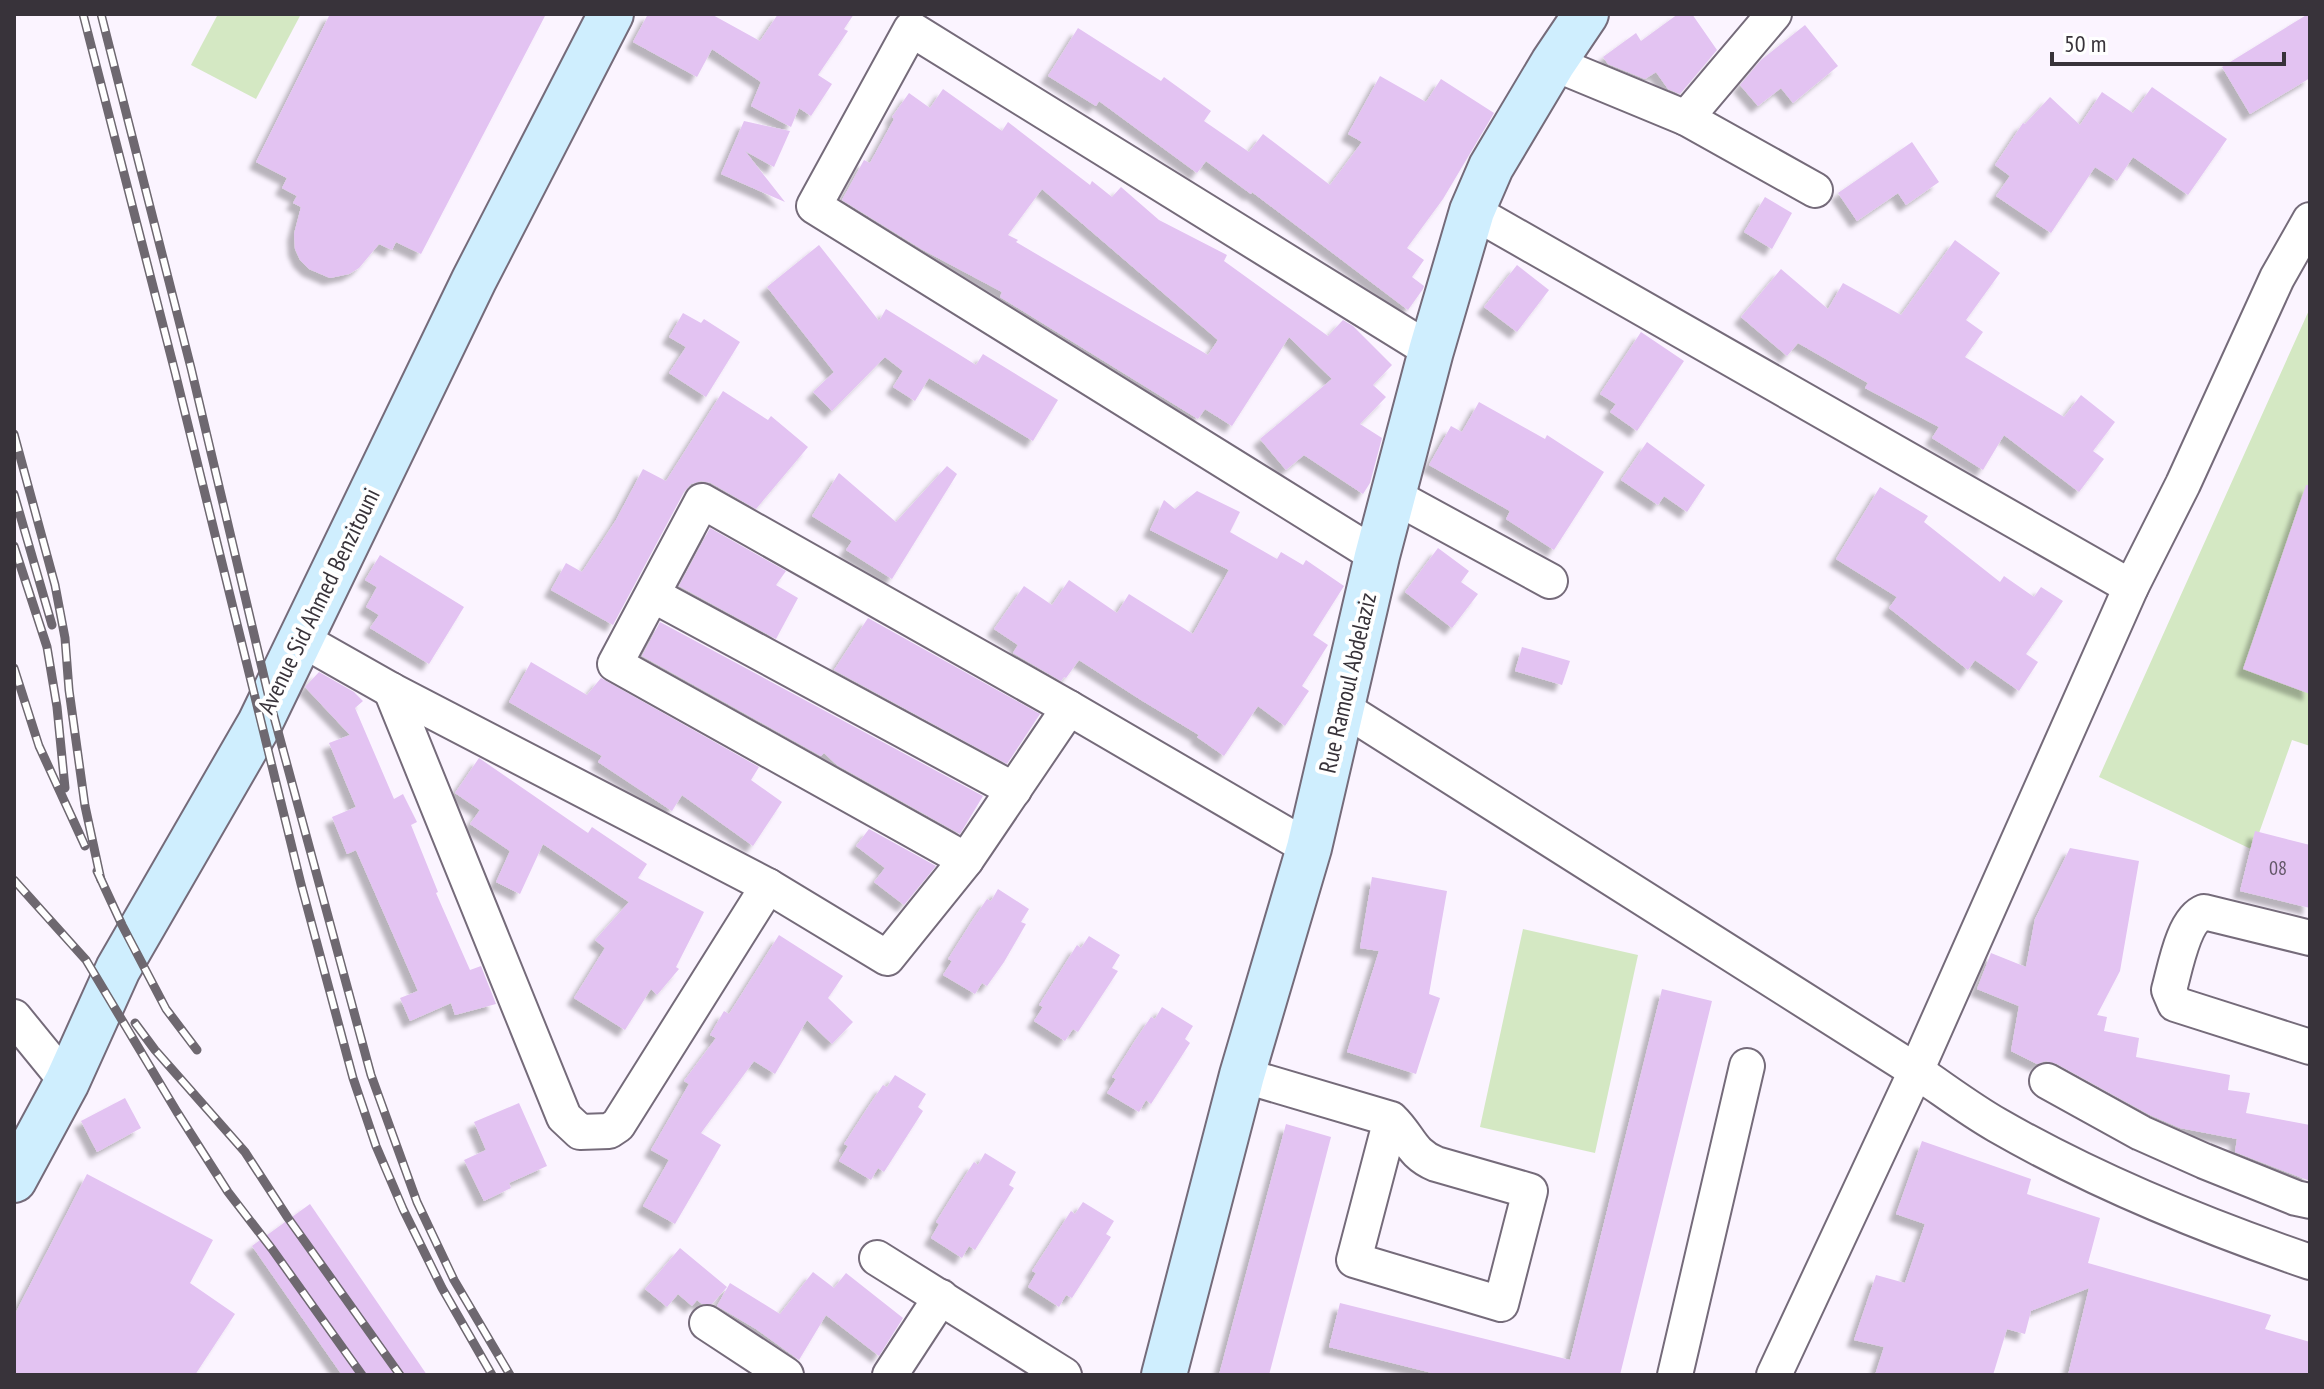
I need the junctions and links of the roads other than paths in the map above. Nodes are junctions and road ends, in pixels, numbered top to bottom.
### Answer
1 (611, 14) edge
2 (1586, 14) edge
3 (1774, 14) edge
4 (1553, 63) junction
5 (1686, 118) junction
6 (1815, 190) dead end
7 (1472, 211) junction
8 (2310, 220) edge
9 (1431, 351) junction
10 (1394, 496) junction
11 (1377, 556) junction
12 (1550, 581) dead end
13 (2131, 587) junction
14 (653, 595) junction
15 (301, 639) junction
16 (391, 690) junction
17 (1069, 708) junction
18 (1343, 708) junction
19 (1014, 790) junction
20 (1309, 848) junction
21 (966, 860) junction
22 (768, 886) junction
23 (2310, 938) edge
24 (14, 1017) edge
25 (2310, 1047) edge
26 (1747, 1066) dead end
27 (1916, 1071) junction
28 (1242, 1075) junction
29 (2047, 1081) dead end
30 (67, 1082) junction
31 (1391, 1119) junction
32 (14, 1180) edge
33 (2310, 1201) edge
34 (877, 1258) dead end
35 (2310, 1262) edge
36 (941, 1297) junction
37 (707, 1323) dead end
38 (786, 1375) edge
39 (890, 1375) edge
40 (1064, 1375) edge
41 (1164, 1375) edge
42 (1675, 1375) edge
43 (1774, 1375) edge

1 - 15 street, Avenue Sid Ahmed Benzitouni
2 - 4 street, Rue Ramoul Abdelaziz
3 - 5 street
4 - 5 street
4 - 7 street, Rue Ramoul Abdelaziz
5 - 6 street
7 - 9 street, Rue Ramoul Abdelaziz
7 - 13 street
8 - 13 street
9 - 10 street, Rue Ramoul Abdelaziz
9 - 11 street
10 - 11 street, Rue Ramoul Abdelaziz
10 - 12 street
11 - 18 street, Rue Ramoul Abdelaziz
13 - 27 street
14 - 17 street
14 - 19 street
14 - 21 street
15 - 16 street
15 - 30 street, Avenue Sid Ahmed Benzitouni
16 - 22 street
16 - 22 street
17 - 19 street
17 - 20 street
18 - 20 street, Rue Ramoul Abdelaziz
18 - 27 street
19 - 21 street
20 - 28 street, Rue Ramoul Abdelaziz
21 - 22 street
23 - 25 street
24 - 30 street
26 - 42 street
27 - 35 street
27 - 43 street
28 - 31 street
28 - 41 street, Rue Ramoul Abdelaziz
29 - 33 street
30 - 32 street, Avenue Sid Ahmed Benzitouni
31 - 31 street
34 - 36 street
36 - 39 street
36 - 40 street
37 - 38 street

